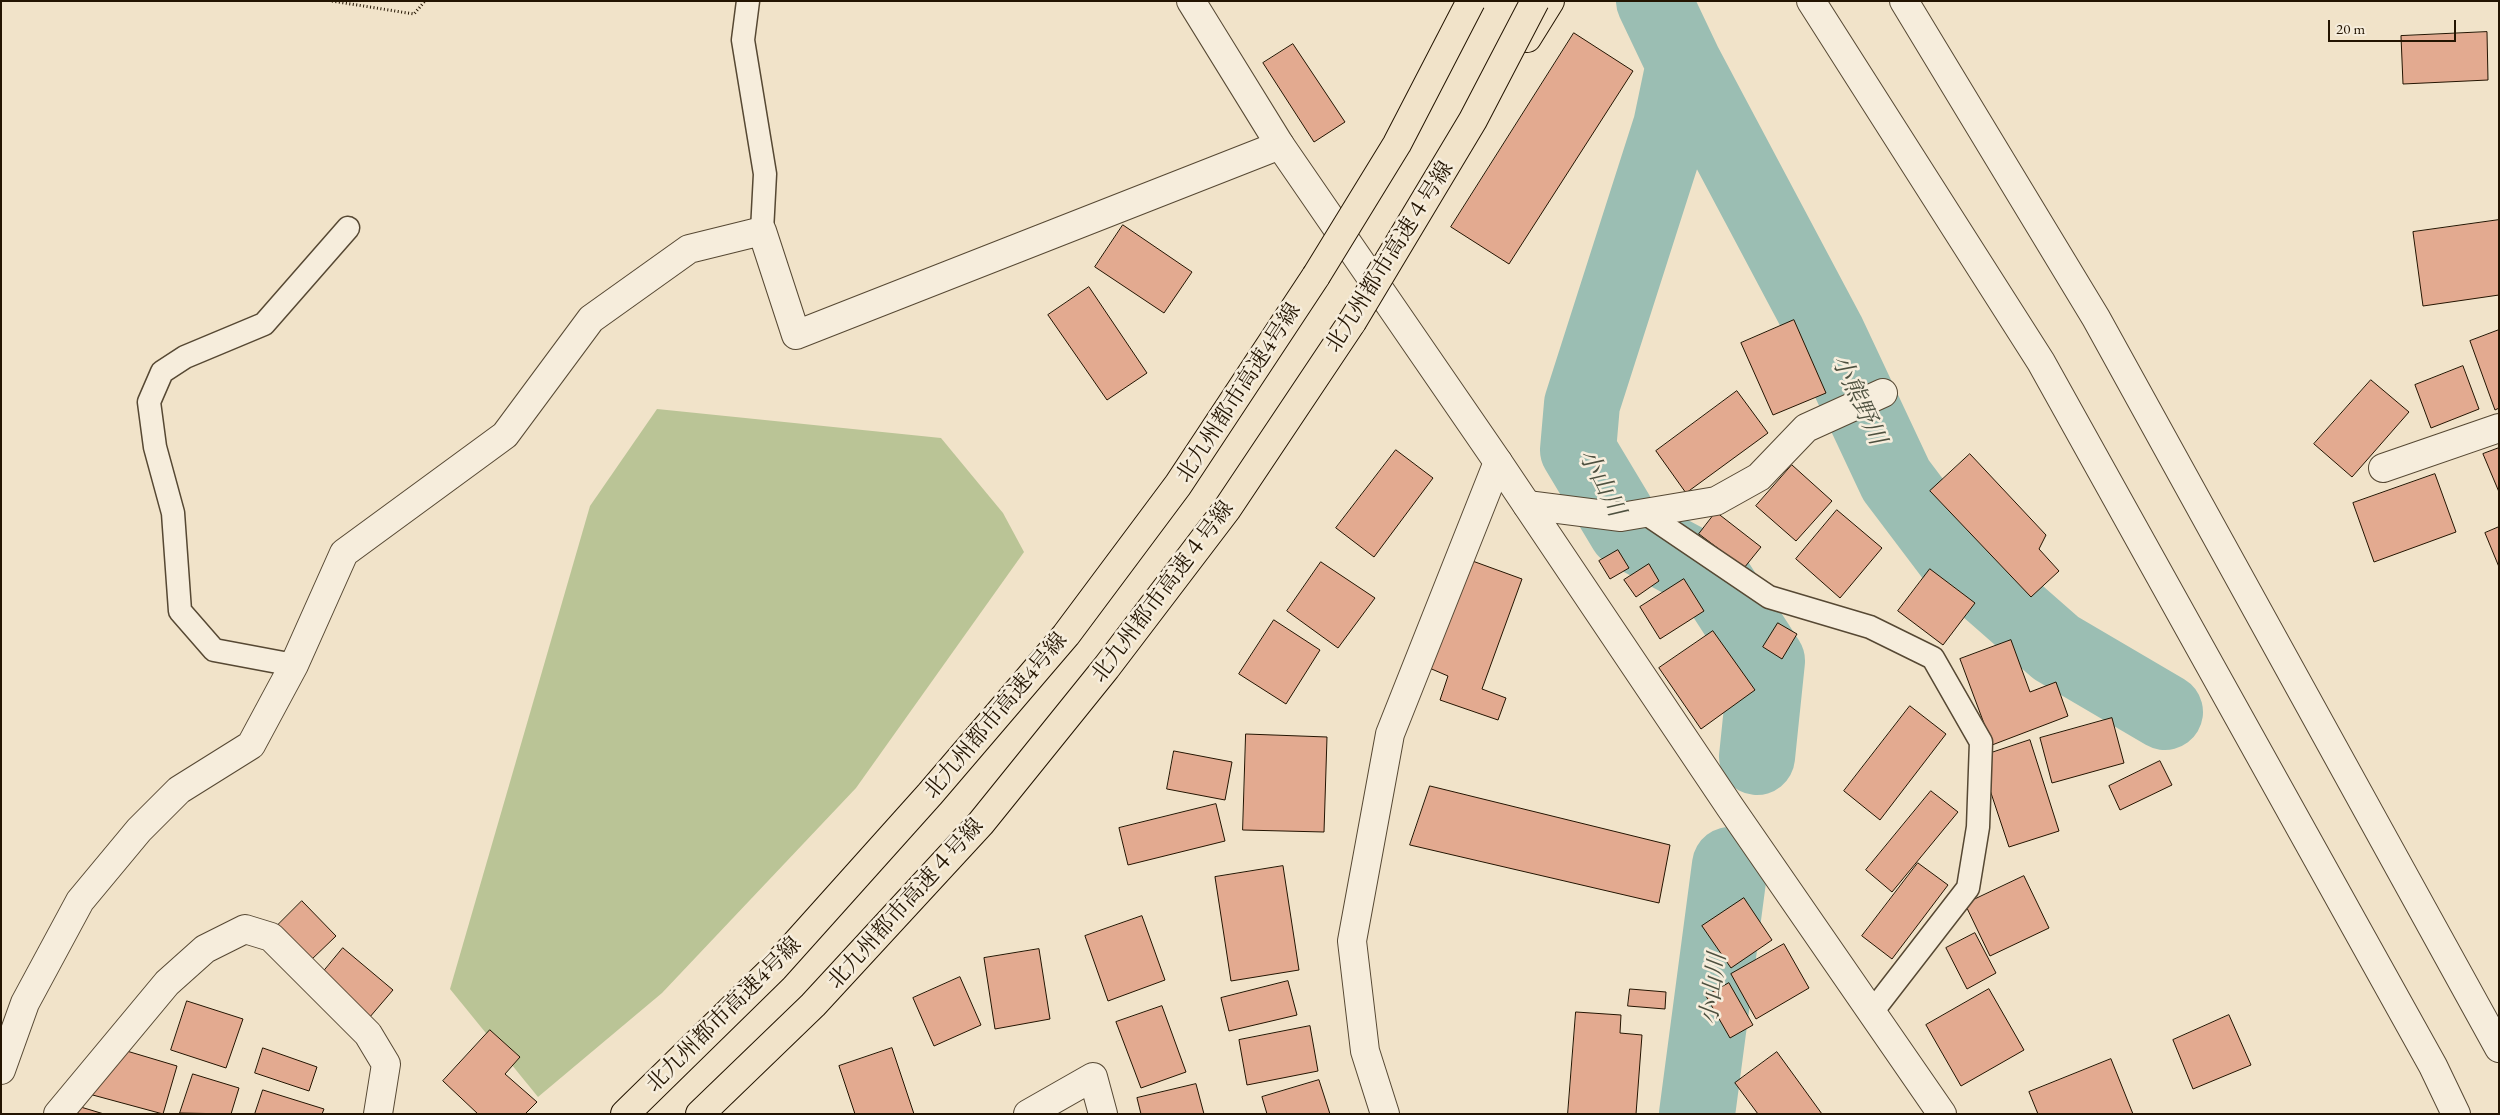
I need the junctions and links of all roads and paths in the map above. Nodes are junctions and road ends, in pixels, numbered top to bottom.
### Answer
1 (332, 1) edge
2 (425, 1) edge
3 (748, 1) edge
4 (1191, 1) edge
5 (1471, 1) edge
6 (1535, 1) edge
7 (1550, 1) edge
8 (1811, 1) edge
9 (1904, 1) edge
10 (1473, 120) junction
11 (1280, 145) junction
12 (348, 228) dead end
13 (762, 231) junction
14 (1883, 393) dead end
15 (2499, 428) edge
16 (1498, 462) junction
17 (2383, 468) dead end
18 (1527, 505) junction
19 (1645, 513) junction
20 (294, 665) junction
21 (1872, 1012) junction
22 (2499, 1048) edge
23 (1, 1070) edge
24 (58, 1114) edge
25 (378, 1114) edge
26 (625, 1114) edge
27 (700, 1114) edge
28 (1028, 1114) edge
29 (1103, 1114) edge
30 (1385, 1114) edge
31 (1942, 1114) edge
32 (2456, 1114) edge

1 - 2 path
3 - 13 lane
4 - 11 street
5 - 26 highway, 北九州都市高速4号線, bridge
6 - 10 highway, 北九州都市高速４号線, bridge
7 - 10 highway, bridge
8 - 32 street
9 - 22 street
10 - 27 highway, 北九州都市高速４号線, bridge
11 - 13 street
11 - 16 street
12 - 20 lane
13 - 20 street
14 - 19 street
15 - 17 street
16 - 18 street
16 - 30 street
18 - 19 street
18 - 21 street
19 - 21 lane
20 - 23 street
21 - 31 street
24 - 25 street
28 - 29 street

